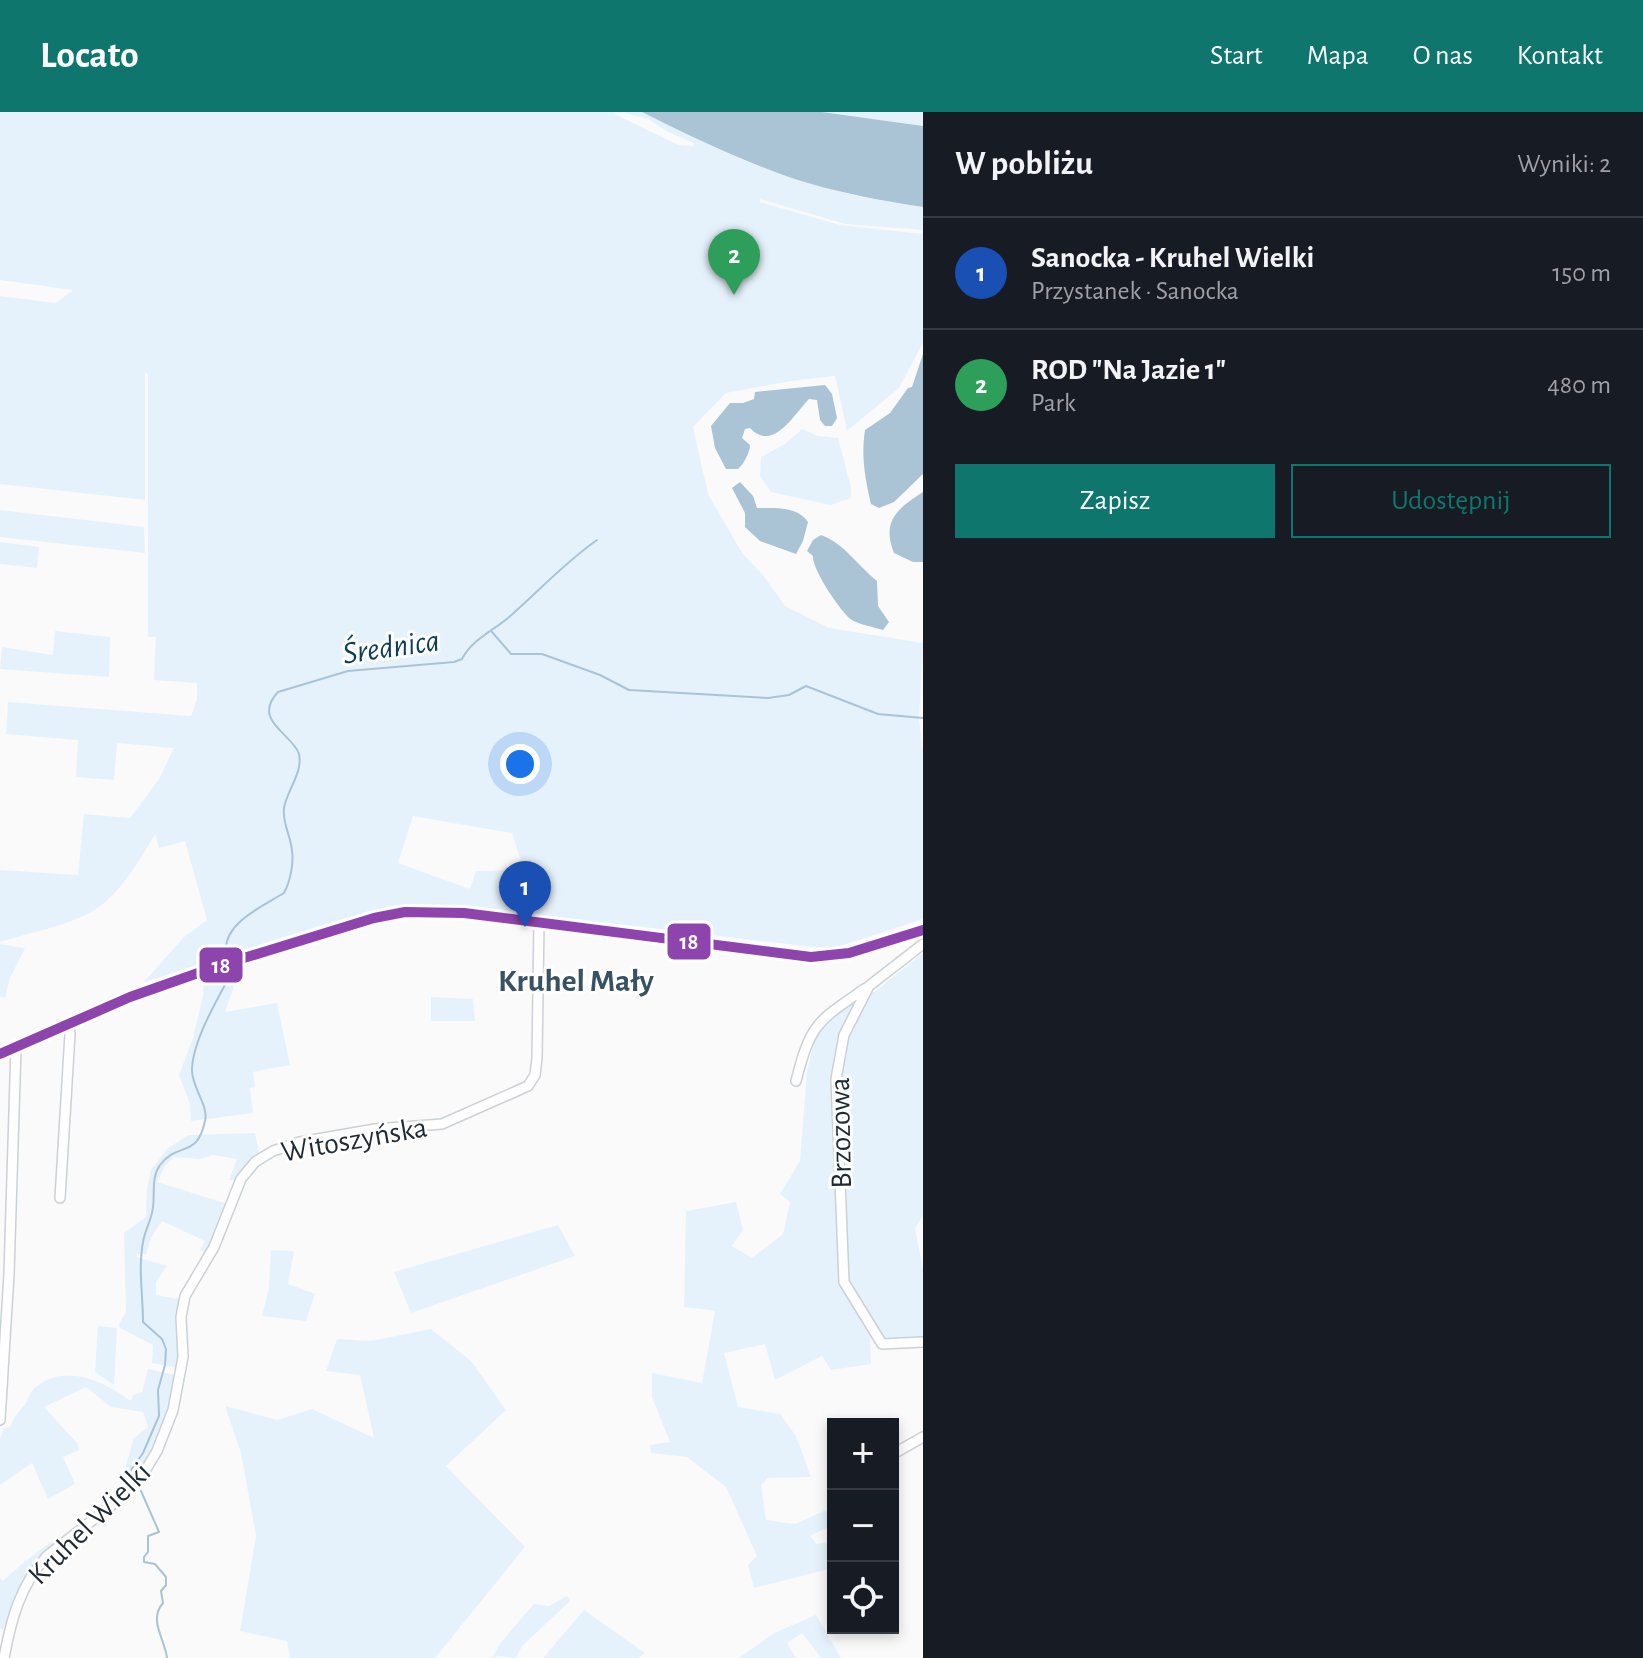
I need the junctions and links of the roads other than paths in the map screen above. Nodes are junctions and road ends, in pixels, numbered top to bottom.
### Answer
1 (539, 921) junction
2 (923, 930) edge
3 (923, 944) edge
4 (869, 986) junction
5 (68, 1023) junction
6 (16, 1047) junction
7 (0, 1054) edge
8 (796, 1081) dead end
9 (60, 1198) dead end
10 (923, 1342) edge
11 (0, 1420) edge
12 (164, 1436) joint
13 (923, 1437) edge
14 (899, 1451) edge
15 (4, 1658) edge

1 - 2 main road
1 - 5 main road
1 - 12 street, Witoszyńska
3 - 4 street, Brzozowa
4 - 8 street
4 - 10 street, Brzozowa
5 - 6 main road
5 - 9 street
6 - 7 main road
6 - 11 street
12 - 15 street, Kruhel Wielki
13 - 14 street

